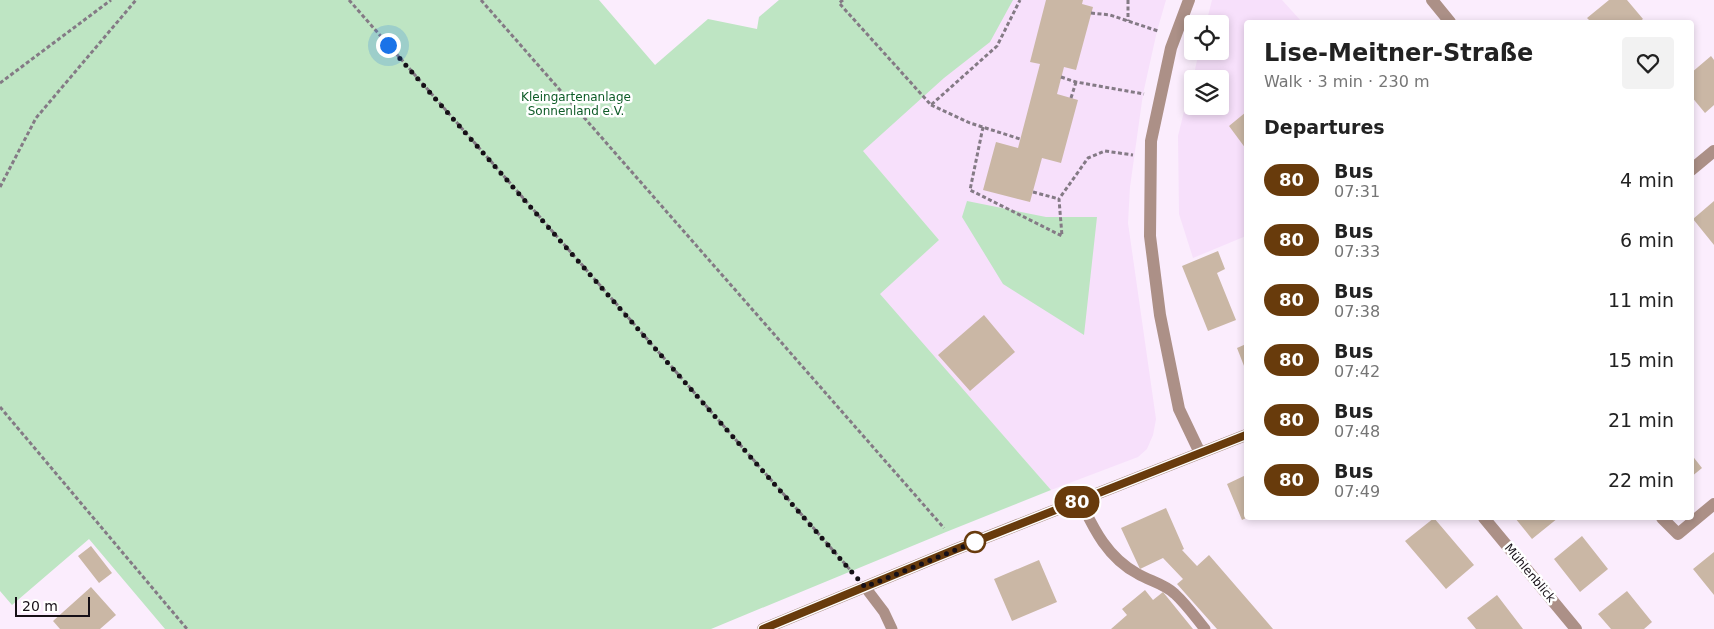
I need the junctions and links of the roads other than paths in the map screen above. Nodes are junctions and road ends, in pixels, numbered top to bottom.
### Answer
1 (1189, 0) edge
2 (1432, 0) edge
3 (1448, 20) edge
4 (1714, 152) edge
5 (1694, 168) edge
6 (1244, 436) edge
7 (1200, 453) junction
8 (1080, 500) junction
9 (1714, 504) edge
10 (1486, 520) edge
11 (1664, 520) edge
12 (865, 587) junction
13 (763, 629) edge
14 (892, 629) edge
15 (1205, 629) edge
16 (1576, 629) edge

1 - 7 street
2 - 3 street
4 - 5 street
6 - 7 street
7 - 8 street
8 - 12 street
8 - 15 lane
9 - 11 street
10 - 16 street, Mühlenblick
12 - 13 street
12 - 14 lane

